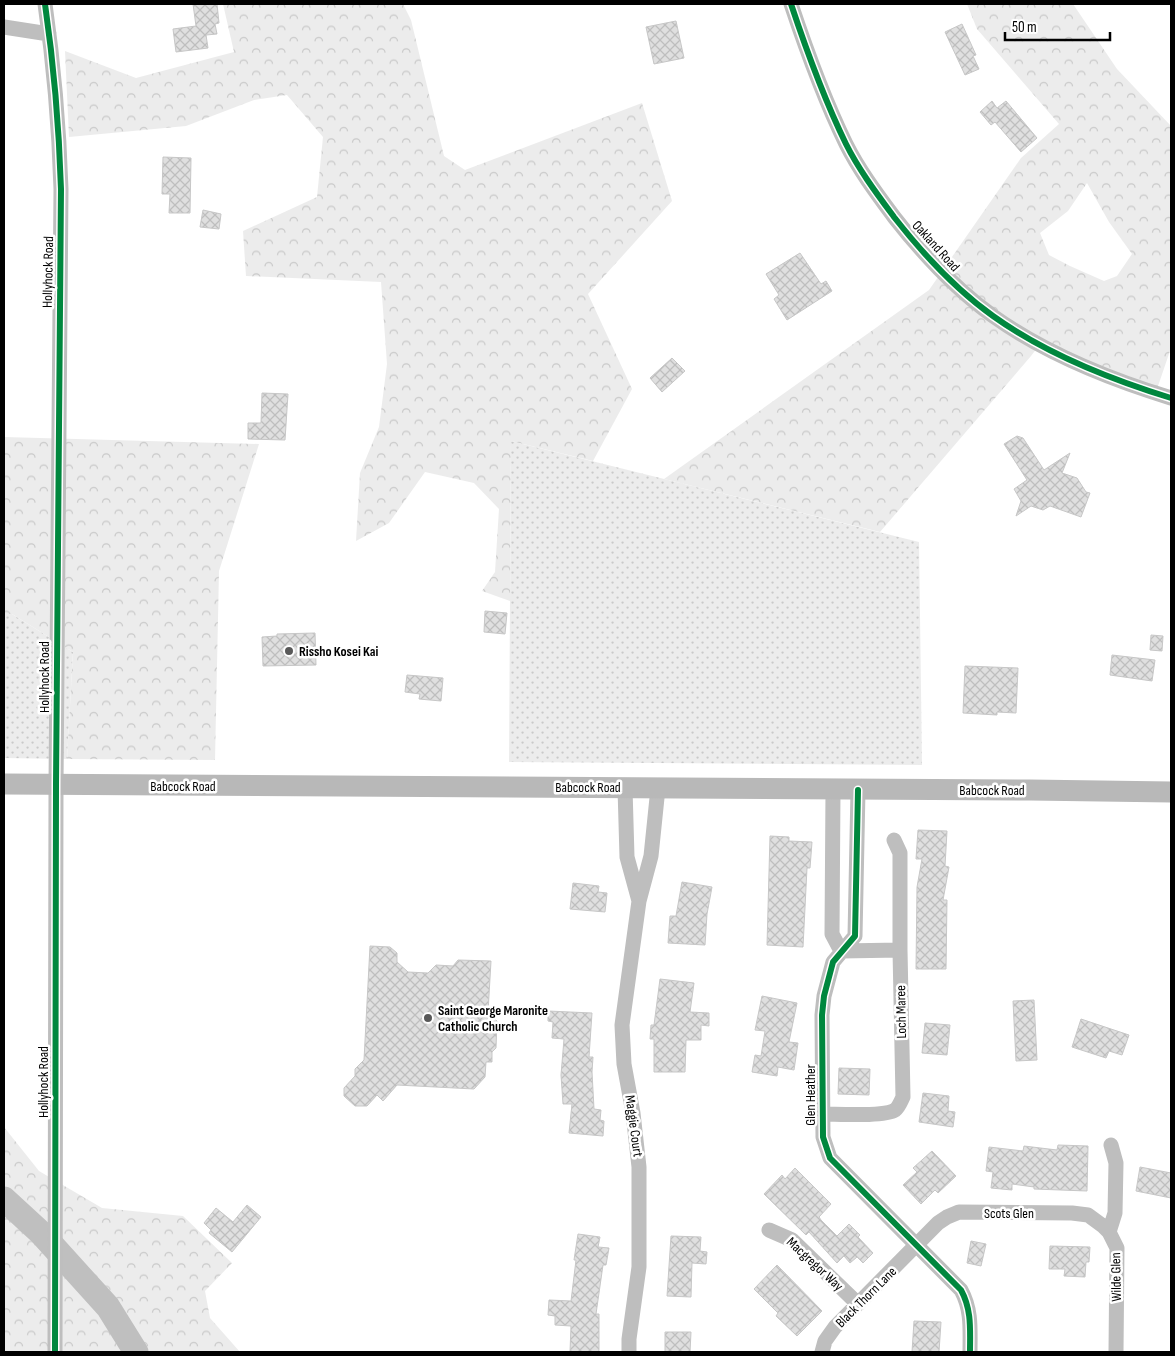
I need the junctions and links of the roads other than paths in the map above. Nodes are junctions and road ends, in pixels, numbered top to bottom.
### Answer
1 (45, 4) edge
2 (791, 4) edge
3 (4, 27) edge
4 (49, 34) junction
5 (1171, 398) edge
6 (4, 784) edge
7 (56, 785) junction
8 (625, 788) junction
9 (658, 788) junction
10 (833, 790) junction
11 (858, 790) junction
12 (1171, 792) edge
13 (894, 840) dead end
14 (639, 901) junction
15 (900, 950) junction
16 (841, 951) junction
17 (823, 1114) junction
18 (1111, 1144) dead end
19 (769, 1230) dead end
20 (1109, 1232) junction
21 (917, 1246) junction
22 (858, 1304) junction
23 (55, 1352) edge
24 (628, 1352) edge
25 (822, 1352) edge
26 (970, 1352) edge
27 (1116, 1352) edge

1 - 4 street, Hollyhock Road
2 - 5 street, Oakland Road
3 - 4 street
4 - 7 street, Hollyhock Road
6 - 7 main road, Babcock Road
7 - 8 main road, Babcock Road
7 - 23 street, Hollyhock Road
8 - 9 main road, Babcock Road
8 - 14 street, Maggie Court
9 - 10 main road, Babcock Road
9 - 14 street, Maggie Court
10 - 11 main road, Babcock Road
10 - 16 street
11 - 12 main road, Babcock Road
11 - 16 street, Glen Heather
13 - 15 street, Loch Maree
14 - 24 street, Maggie Court
15 - 16 street
15 - 17 street, Loch Maree
16 - 17 street, Glen Heather
17 - 21 street, Glen Heather
18 - 20 street
19 - 22 street, Macgregor Way
20 - 21 street, Scots Glen
20 - 27 street, Wilde Glen
21 - 22 street, Black Thorn Lane
21 - 26 street, Glen Heather
22 - 25 street, Black Thorn Lane

